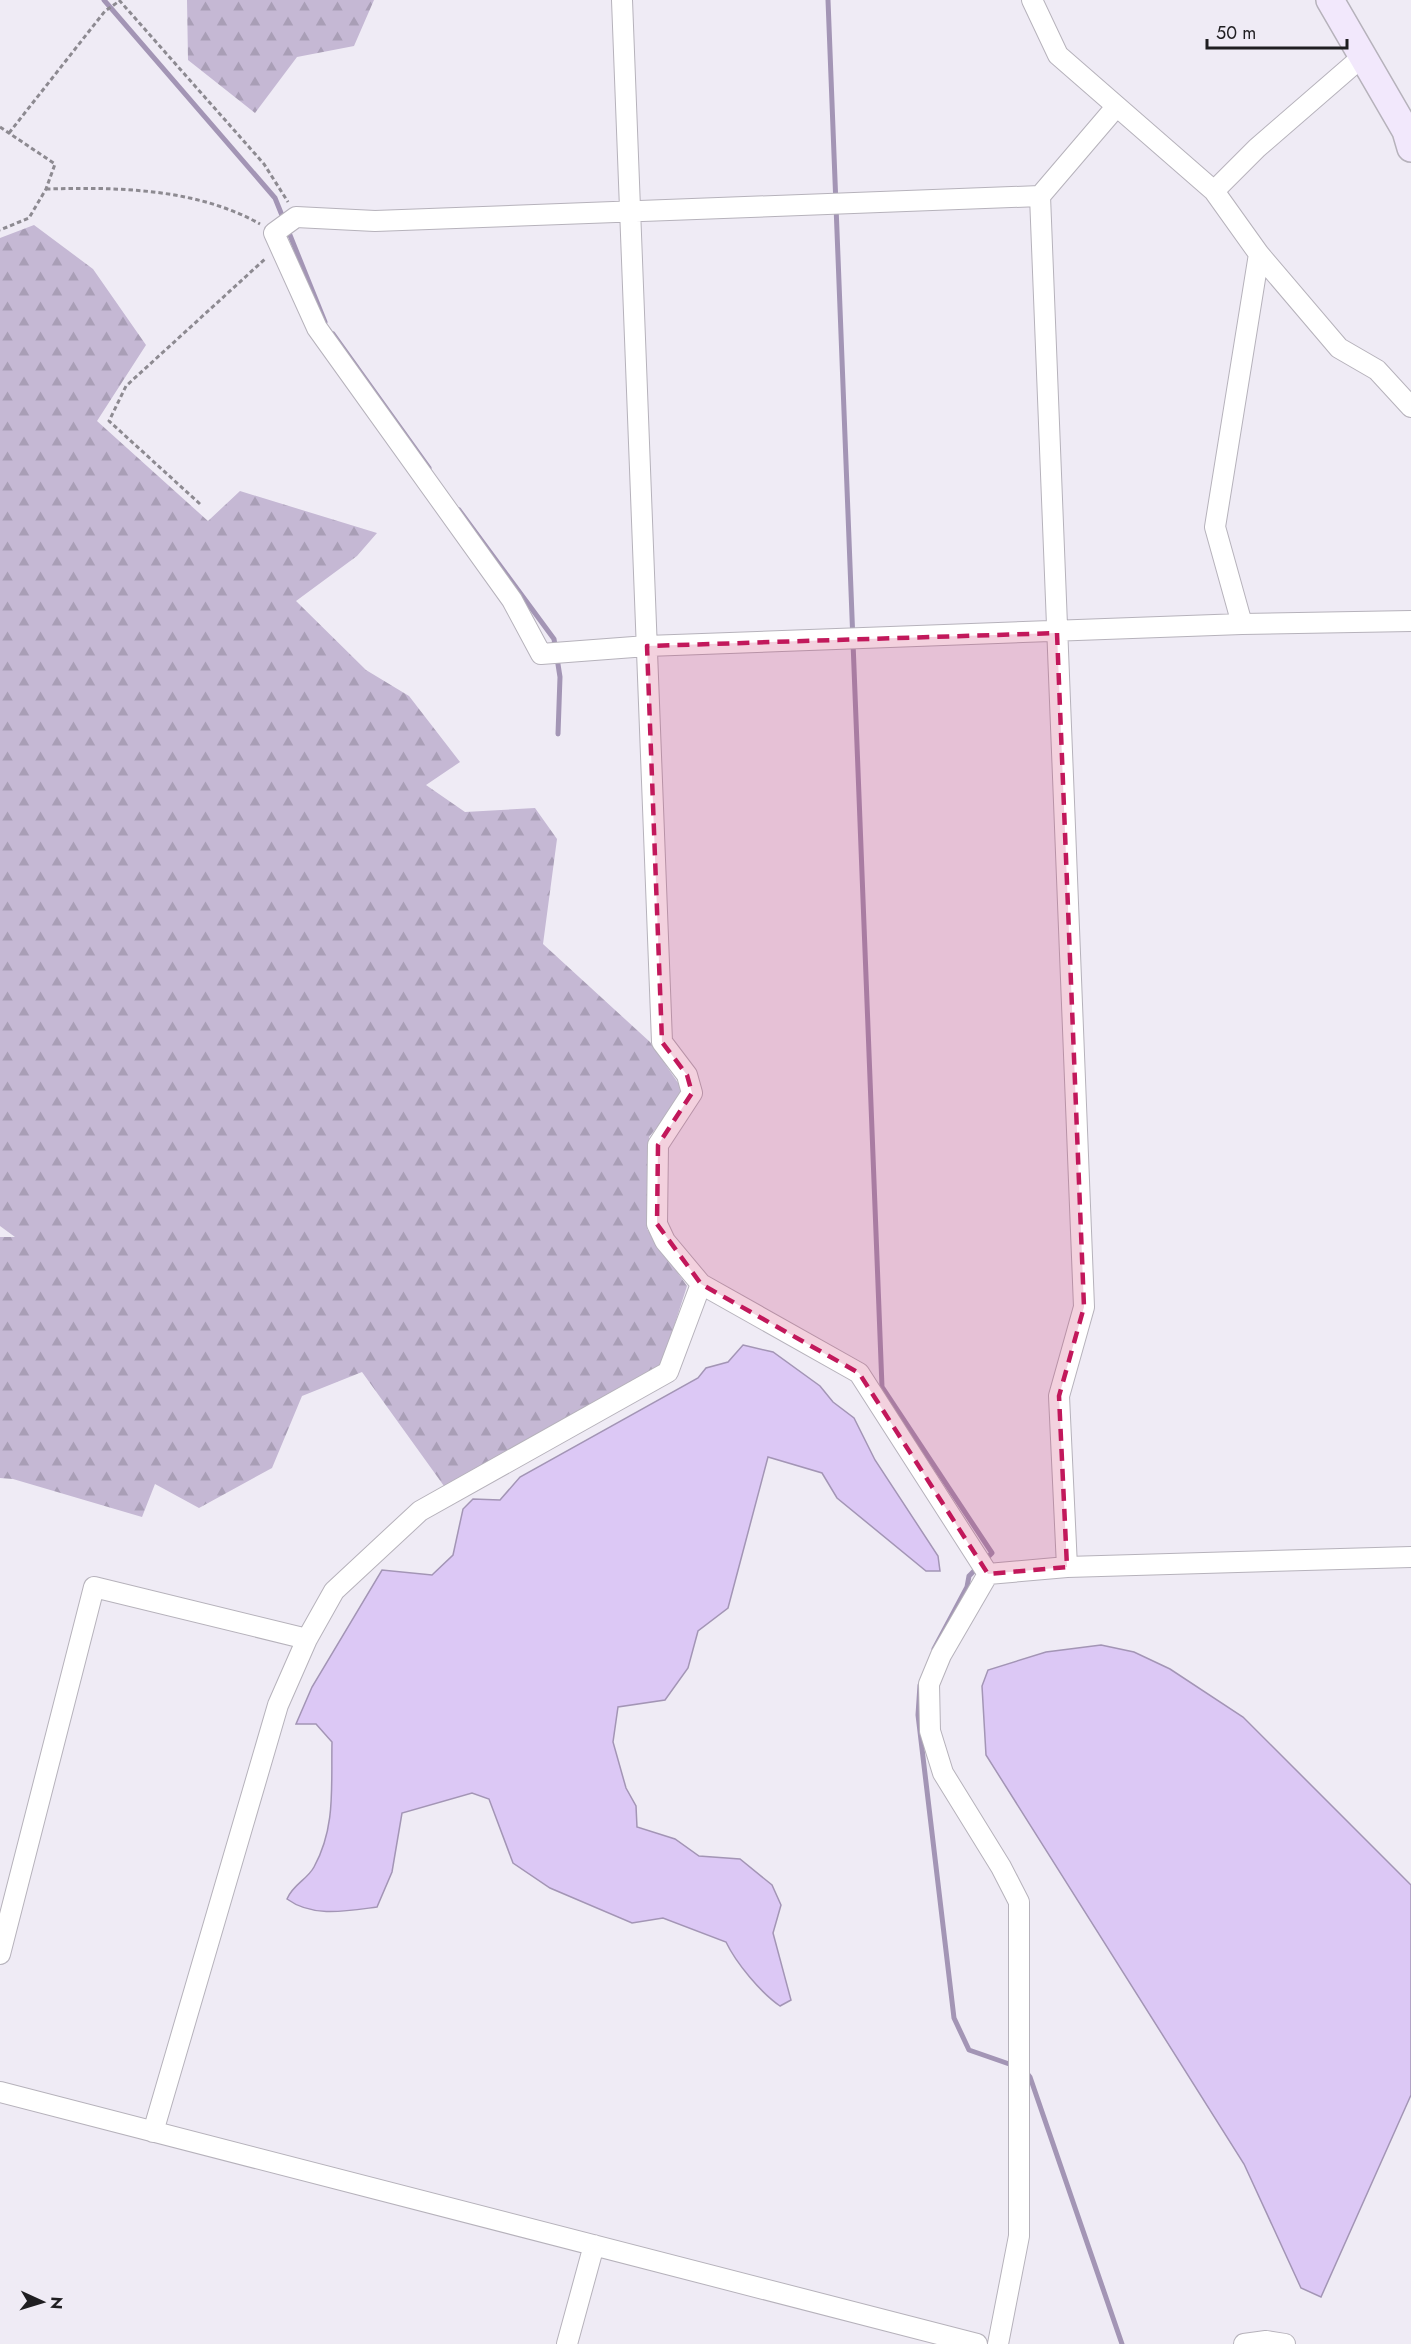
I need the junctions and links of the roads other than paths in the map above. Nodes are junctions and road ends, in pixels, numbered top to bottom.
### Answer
1 (622, 0) edge
2 (1032, 0) edge
3 (1330, 0) edge
4 (1362, 57) junction
5 (1116, 107) junction
6 (1409, 136) edge
7 (1214, 191) junction
8 (1040, 196) junction
9 (630, 212) junction
10 (1259, 254) junction
11 (1411, 407) edge
12 (1411, 621) edge
13 (1242, 624) junction
14 (1057, 633) junction
15 (647, 646) junction
16 (700, 1284) junction
17 (1411, 1557) edge
18 (1067, 1567) junction
19 (988, 1574) junction
20 (307, 1639) junction
21 (0, 1954) edge
22 (0, 2092) edge
23 (153, 2132) junction
24 (594, 2245) junction
25 (567, 2344) edge
26 (977, 2344) edge
27 (998, 2344) edge
28 (1244, 2344) edge
29 (1285, 2344) edge

1 - 9 street
2 - 5 street
3 - 4 street
4 - 6 street
4 - 7 street
5 - 7 street
5 - 8 street
7 - 10 street
8 - 9 street
8 - 14 street
9 - 15 street
9 - 15 street
10 - 11 street
10 - 13 street
12 - 13 street
13 - 14 street
14 - 15 street
14 - 18 street
15 - 16 street
16 - 19 street
16 - 20 street
17 - 18 street
18 - 19 street
19 - 27 street
20 - 21 street
20 - 23 street
22 - 23 street
23 - 24 street
24 - 25 street
24 - 26 street
28 - 29 street

